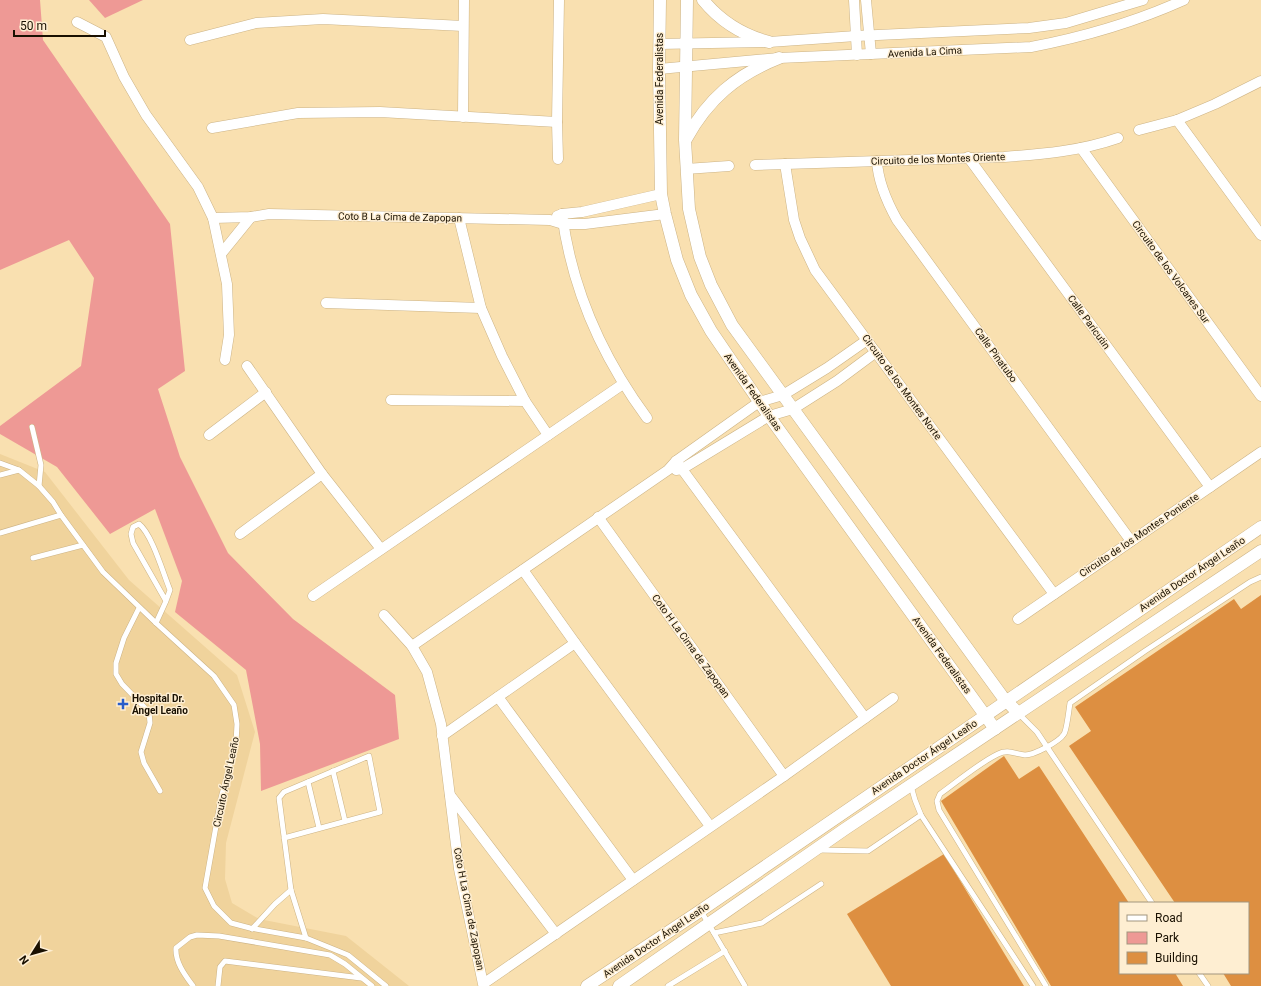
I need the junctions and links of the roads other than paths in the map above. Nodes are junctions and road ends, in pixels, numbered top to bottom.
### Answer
1 (464, 0) edge
2 (559, 0) edge
3 (660, 0) edge
4 (687, 0) edge
5 (703, 0) edge
6 (854, 0) edge
7 (866, 0) edge
8 (1143, 0) edge
9 (1184, 0) edge
10 (868, 16) junction
11 (855, 17) junction
12 (77, 22) dead end
13 (462, 26) junction
14 (856, 36) junction
15 (870, 36) junction
16 (190, 40) dead end
17 (769, 42) junction
18 (659, 44) junction
19 (686, 44) junction
20 (857, 54) junction
21 (871, 54) junction
22 (779, 58) junction
23 (686, 67) junction
24 (659, 69) junction
25 (1261, 81) edge
26 (463, 117) junction
27 (1177, 120) junction
28 (557, 122) junction
29 (212, 128) dead end
30 (1139, 130) dead end
31 (1118, 138) dead end
32 (685, 140) junction
33 (1081, 148) junction
34 (968, 157) junction
35 (558, 160) dead end
36 (877, 161) junction
37 (785, 164) junction
38 (755, 165) dead end
39 (729, 166) dead end
40 (686, 169) junction
41 (661, 194) junction
42 (664, 214) junction
43 (250, 217) junction
44 (213, 218) junction
45 (459, 218) junction
46 (563, 219) junction
47 (1261, 236) edge
48 (221, 254) junction
49 (326, 303) dead end
50 (481, 308) junction
51 (867, 340) junction
52 (876, 352) junction
53 (226, 360) dead end
54 (247, 366) dead end
55 (818, 374) junction
56 (623, 384) junction
57 (828, 386) junction
58 (266, 392) junction
59 (782, 395) junction
60 (1261, 396) edge
61 (391, 400) dead end
62 (525, 402) junction
63 (759, 402) junction
64 (793, 409) junction
65 (768, 416) junction
66 (646, 418) dead end
67 (32, 427) dead end
68 (209, 435) dead end
69 (548, 435) junction
70 (1261, 452) edge
71 (0, 463) edge
72 (679, 465) junction
73 (19, 470) junction
74 (322, 474) junction
75 (0, 475) edge
76 (39, 486) junction
77 (1210, 487) junction
78 (61, 515) junction
79 (598, 517) junction
80 (1261, 527) edge
81 (0, 533) edge
82 (240, 534) dead end
83 (1131, 541) junction
84 (83, 545) junction
85 (381, 549) junction
86 (1261, 551) edge
87 (33, 558) dead end
88 (523, 570) junction
89 (1261, 577) edge
90 (1054, 594) junction
91 (313, 596) dead end
92 (166, 600) junction
93 (140, 608) junction
94 (384, 615) dead end
95 (1132, 615) junction
96 (1018, 619) dead end
97 (156, 623) junction
98 (1143, 630) junction
99 (575, 643) junction
100 (412, 646) junction
101 (498, 697) junction
102 (893, 698) dead end
103 (1006, 702) junction
104 (1018, 713) junction
105 (985, 716) junction
106 (865, 718) junction
107 (995, 729) junction
108 (442, 736) junction
109 (1047, 747) junction
110 (333, 771) junction
111 (784, 776) junction
112 (308, 782) junction
113 (911, 785) junction
114 (160, 791) dead end
115 (450, 794) junction
116 (922, 815) junction
117 (345, 821) junction
118 (710, 826) junction
119 (319, 828) junction
120 (284, 838) junction
121 (814, 850) junction
122 (633, 880) junction
123 (820, 884) dead end
124 (291, 890) junction
125 (1151, 902) edge
126 (700, 911) junction
127 (711, 928) junction
128 (252, 929) junction
129 (556, 934) junction
130 (306, 938) junction
131 (725, 951) junction
132 (1200, 974) edge
133 (362, 978) junction
134 (193, 986) edge
135 (218, 986) edge
136 (372, 986) edge
137 (386, 986) edge
138 (587, 986) edge
139 (619, 986) edge
140 (668, 986) edge
141 (745, 986) edge
142 (1032, 986) edge
143 (1046, 986) edge
144 (1208, 986) edge

1 - 13 street
2 - 28 street
3 - 18 street, Avenida Federalistas
4 - 19 street
5 - 17 street
6 - 11 street
7 - 10 street
8 - 15 street, Avenida La Cima
9 - 21 street, Avenida La Cima
10 - 11 street
10 - 15 street
11 - 14 street
12 - 44 street
13 - 16 street
13 - 26 street
14 - 15 street, Avenida La Cima
14 - 17 street, Avenida La Cima
14 - 20 street
15 - 21 street
17 - 19 street, Avenida La Cima
18 - 19 street, Avenida La Cima
18 - 24 street, Avenida Federalistas
19 - 23 street
20 - 21 street, Avenida La Cima
20 - 22 street, Avenida La Cima
22 - 23 street, Avenida La Cima
22 - 32 street
23 - 24 street, Avenida La Cima
23 - 32 street
24 - 41 street, Avenida Federalistas
25 - 27 street
26 - 28 street
26 - 29 street
27 - 30 street
27 - 47 street
28 - 35 street
31 - 33 street, Circuito de los Montes Oriente
32 - 40 street
33 - 34 street, Circuito de los Montes Oriente
33 - 60 street, Circuito de los Volcanes Sur
34 - 36 street, Circuito de los Montes Oriente
34 - 77 street, Calle Paricutin
36 - 37 street, Circuito de los Montes Oriente
36 - 83 street, Calle Pinatubo
37 - 38 street, Circuito de los Montes Oriente
37 - 51 street, Circuito de los Montes Norte
39 - 40 street
40 - 59 street
41 - 42 street, Avenida Federalistas
41 - 46 street, Coto B La Cima de Zapopan
42 - 46 street, Coto B La Cima de Zapopan
42 - 63 street, Avenida Federalistas
43 - 44 street, Coto B La Cima de Zapopan
43 - 45 street, Coto B La Cima de Zapopan
43 - 48 street
44 - 48 street
45 - 46 street, Coto B La Cima de Zapopan
45 - 50 street
46 - 56 street
48 - 53 street
49 - 50 street
50 - 62 street
51 - 52 street, Circuito de los Montes Norte
51 - 55 street
52 - 57 street
52 - 90 street, Circuito de los Montes Norte
54 - 58 street
55 - 57 street
55 - 59 street
56 - 66 street
56 - 69 street
57 - 64 street
58 - 68 street
58 - 74 street
59 - 63 street
59 - 64 street
61 - 62 street
62 - 69 street
63 - 65 street, Avenida Federalistas
63 - 72 street
64 - 65 street
64 - 103 street
65 - 72 street
65 - 105 street, Avenida Federalistas
67 - 76 lane
69 - 85 street
70 - 77 street, Circuito de los Montes Poniente
71 - 73 lane, Circuito Ángel Leaño
72 - 79 street
72 - 106 street
73 - 75 lane
73 - 76 lane, Circuito Ángel Leaño
74 - 82 street
74 - 85 street
76 - 78 lane, Circuito Ángel Leaño
77 - 83 street, Circuito de los Montes Poniente
78 - 81 lane
78 - 84 lane, Circuito Ángel Leaño
79 - 88 street
79 - 111 street, Coto H La Cima de Zapopan
80 - 95 street, Avenida Doctor Ángel Leaño
83 - 90 street, Circuito de los Montes Poniente
84 - 87 lane
84 - 93 lane, Circuito Ángel Leaño
85 - 91 street
86 - 98 street, Avenida Doctor Ángel Leaño
88 - 99 street
88 - 100 street
89 - 109 lane
90 - 96 street, Circuito de los Montes Poniente
92 - 92 lane
92 - 97 lane
93 - 97 lane, Circuito Ángel Leaño
93 - 114 lane
94 - 100 street, Coto H La Cima de Zapopan
95 - 98 street
95 - 103 street, Avenida Doctor Ángel Leaño
97 - 128 lane, Circuito Ángel Leaño
98 - 104 street, Avenida Doctor Ángel Leaño
99 - 101 street
99 - 118 street
100 - 108 street, Coto H La Cima de Zapopan
101 - 108 street
101 - 122 street
102 - 106 street, Coto H La Cima de Zapopan
103 - 104 street
103 - 105 street, Avenida Doctor Ángel Leaño
104 - 107 street, Avenida Doctor Ángel Leaño
104 - 109 lane
105 - 107 street, Avenida Federalistas
105 - 126 street, Avenida Doctor Ángel Leaño
106 - 111 street, Coto H La Cima de Zapopan
107 - 113 street, Avenida Doctor Ángel Leaño
108 - 115 street, Coto H La Cima de Zapopan
109 - 125 lane
109 - 143 lane
110 - 112 lane
110 - 117 lane
110 - 117 lane
111 - 118 street, Coto H La Cima de Zapopan
112 - 119 lane
112 - 120 lane
113 - 116 lane
113 - 121 street, Avenida Doctor Ángel Leaño
115 - 129 street, Coto H La Cima de Zapopan
115 - 129 street, Coto H La Cima de Zapopan
116 - 121 lane
116 - 142 lane
117 - 119 lane
118 - 122 street, Coto H La Cima de Zapopan
119 - 120 lane
120 - 124 lane
121 - 127 street, Avenida Doctor Ángel Leaño
122 - 129 street, Coto H La Cima de Zapopan
123 - 127 lane
124 - 128 lane
124 - 130 lane
126 - 127 lane
126 - 138 street, Avenida Doctor Ángel Leaño
127 - 131 lane
127 - 139 street, Avenida Doctor Ángel Leaño
128 - 130 lane, Circuito Ángel Leaño
130 - 137 lane, Circuito Ángel Leaño
131 - 140 lane
131 - 141 lane
132 - 144 lane
133 - 134 lane
133 - 135 lane
133 - 136 lane

